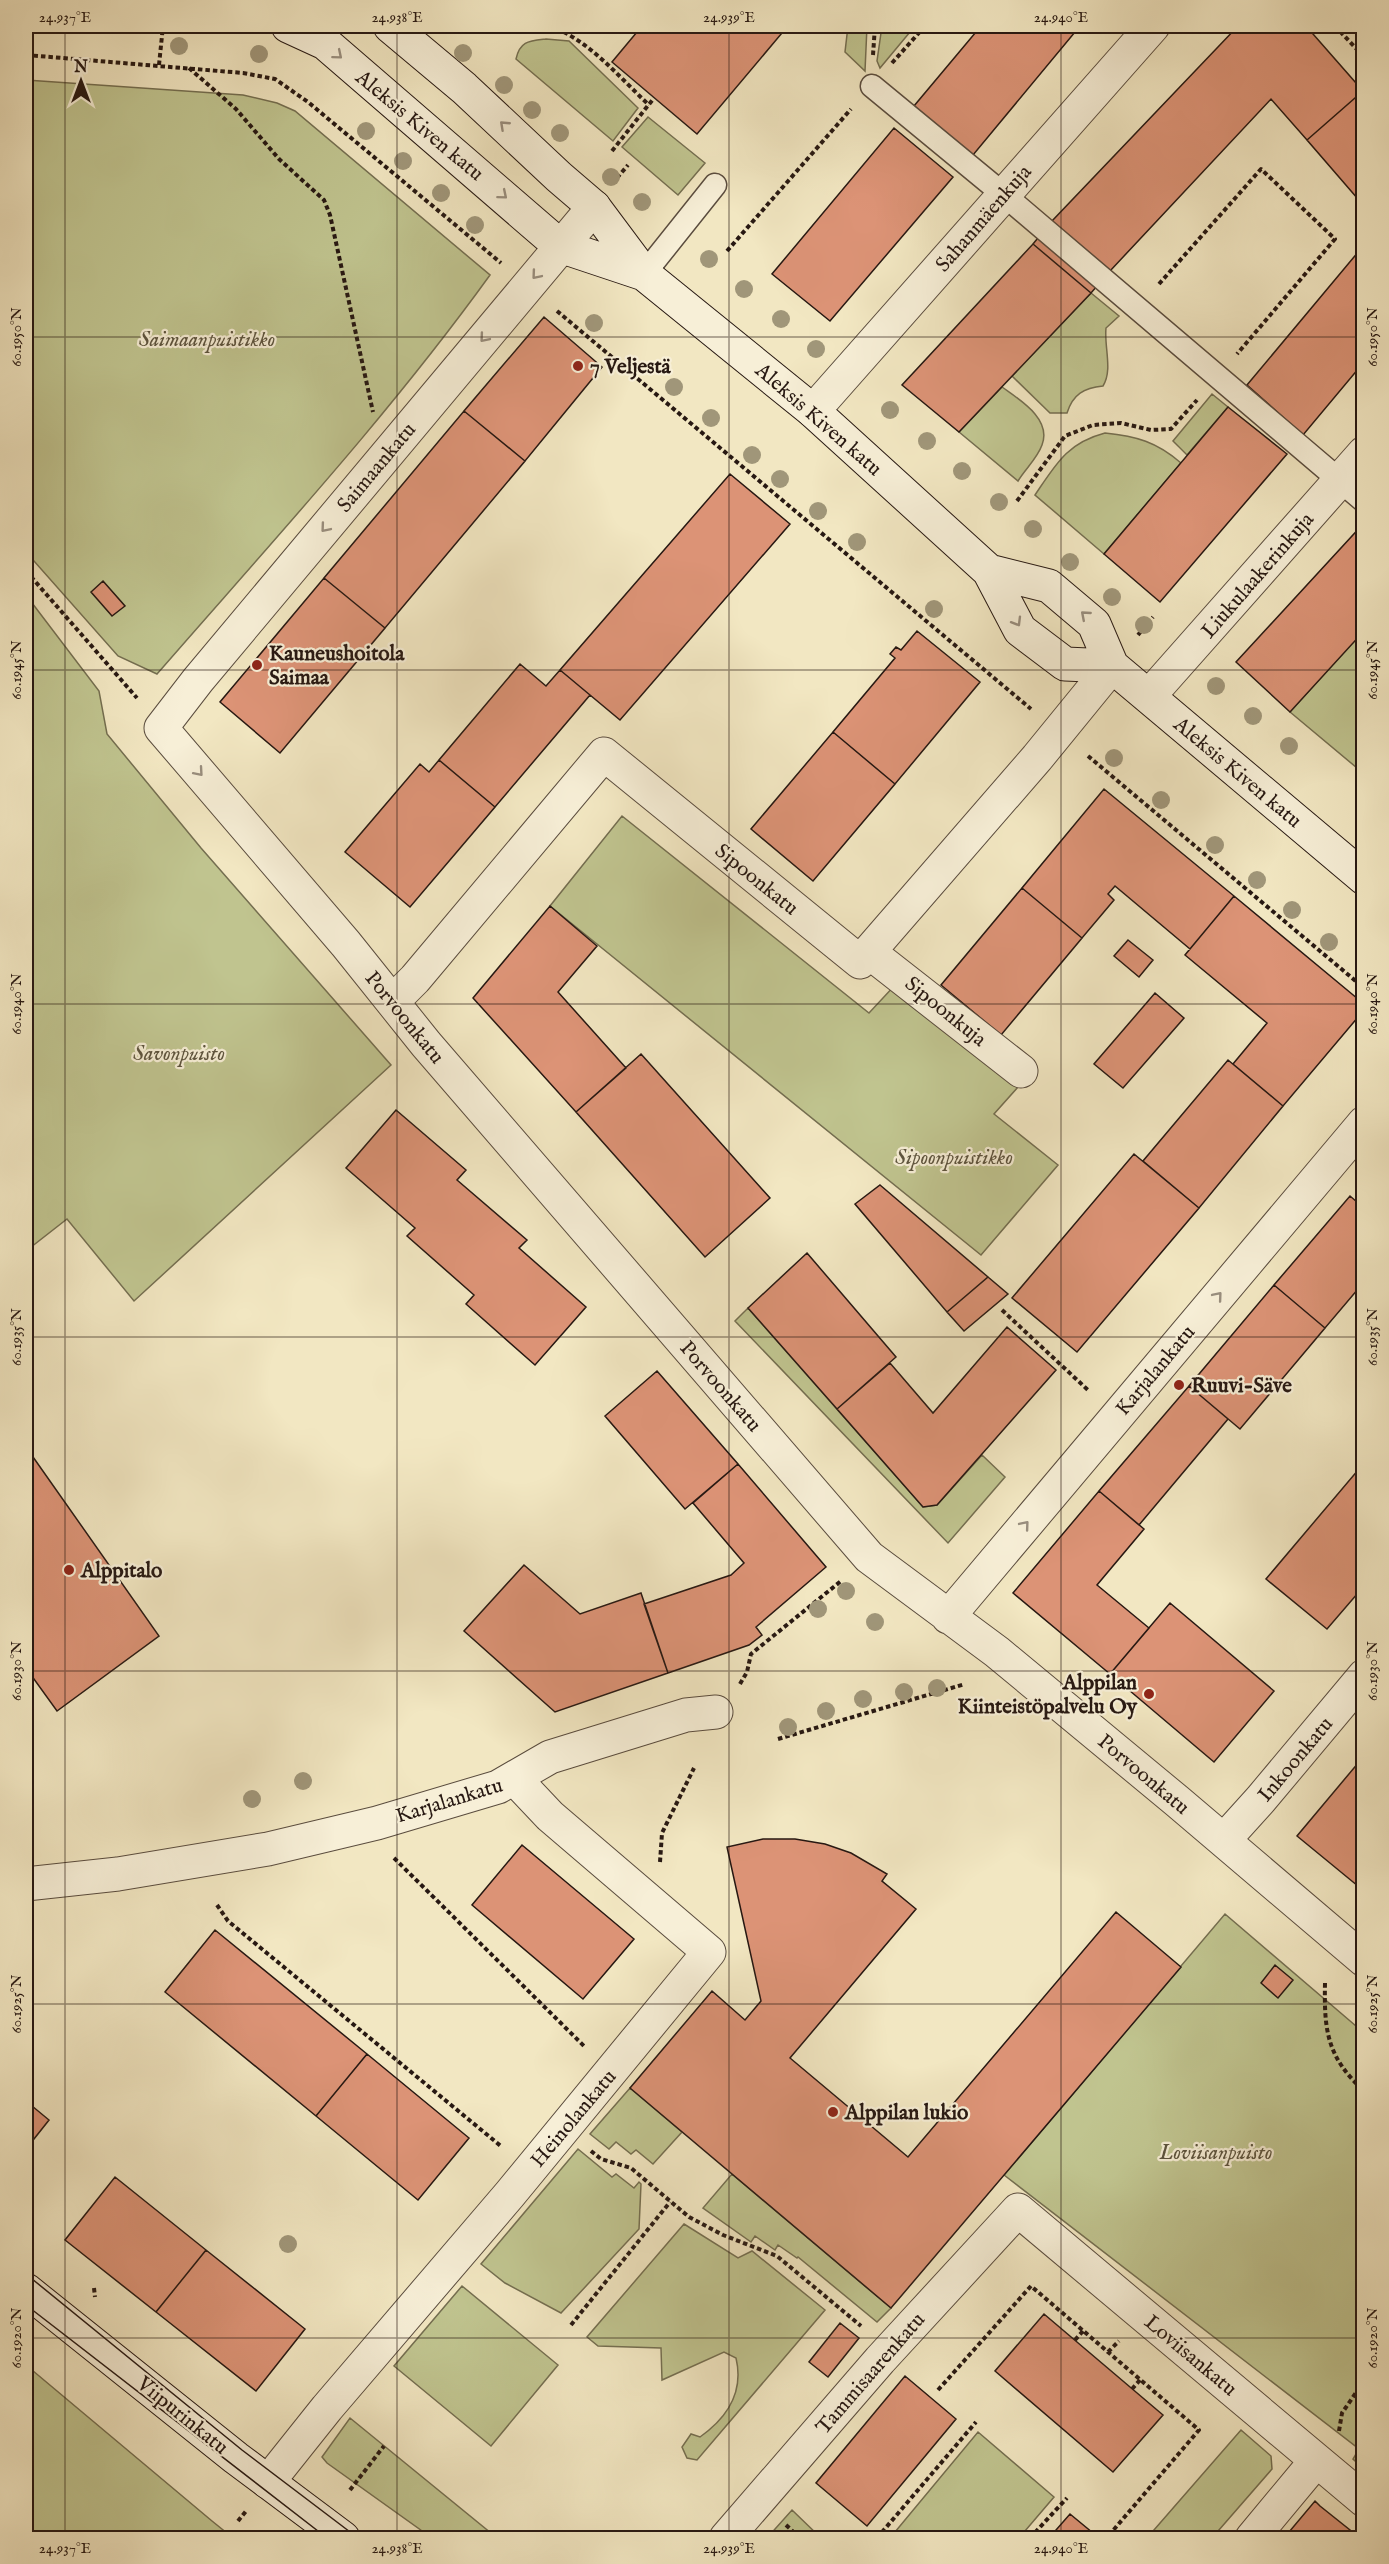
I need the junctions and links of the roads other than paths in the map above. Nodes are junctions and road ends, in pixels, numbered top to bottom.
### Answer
1 (288, 26) edge
2 (390, 26) edge
3 (1153, 26) edge
4 (872, 86) road end
5 (715, 185) dead end
6 (1003, 194) junction
7 (594, 207) junction
8 (561, 246) junction
9 (644, 274) junction
10 (813, 411) junction
11 (1364, 453) edge
12 (1351, 490) edge
13 (989, 571) junction
14 (1112, 666) junction
15 (1149, 696) junction
16 (161, 728) joint
17 (1364, 878) edge
18 (869, 952) junction
19 (393, 1001) junction
20 (1022, 1071) dead end
21 (1364, 1123) edge
22 (948, 1617) junction
23 (1364, 1676) edge
24 (716, 1712) road end
25 (515, 1779) junction
26 (1224, 1840) junction
27 (26, 1884) edge
28 (1364, 1960) edge
29 (1018, 2210) joint
30 (26, 2290) edge
31 (1316, 2461) junction
32 (268, 2482) junction
33 (1364, 2500) edge
34 (343, 2538) edge
35 (726, 2538) edge
36 (1252, 2538) edge

1 -> 8 street, Aleksis Kiven katu
7 -> 2 street, Aleksis Kiven katu
3 - 6 street, Sahanmäenkuja
4 - 6 lane
5 - 9 lane
6 - 10 street, Sahanmäenkuja
6 - 12 lane
7 - 8 street, Saimaankatu
7 - 9 street, Aleksis Kiven katu
8 - 9 street, Aleksis Kiven katu
8 -> 16 street, Saimaankatu
9 - 10 street, Aleksis Kiven katu
10 - 13 street, Aleksis Kiven katu
11 - 12 street, Liukulaakerinkuja
12 - 15 street, Liukulaakerinkuja
14 -> 13 street, Aleksis Kiven katu
13 -> 14 street, Aleksis Kiven katu
14 - 15 street, Aleksis Kiven katu
14 - 18 street
15 - 17 street, Aleksis Kiven katu
16 -> 19 street, Porvoonkatu
18 - 19 street, Sipoonkatu
18 - 20 street, Sipoonkuja
19 - 22 street, Porvoonkatu
22 -> 21 street, Karjalankatu
22 - 26 street, Porvoonkatu
23 - 26 street, Inkoonkatu
24 - 25 street, Karjalankatu
25 - 27 street, Karjalankatu
25 - 32 street, Heinolankatu
26 - 28 street, Porvoonkatu
29 - 31 street, Loviisankatu
29 - 35 street, Tammisaarenkatu
30 - 32 street, Viipurinkatu
31 - 33 street, Loviisankatu
31 - 36 street
32 - 34 street, Viipurinkatu

